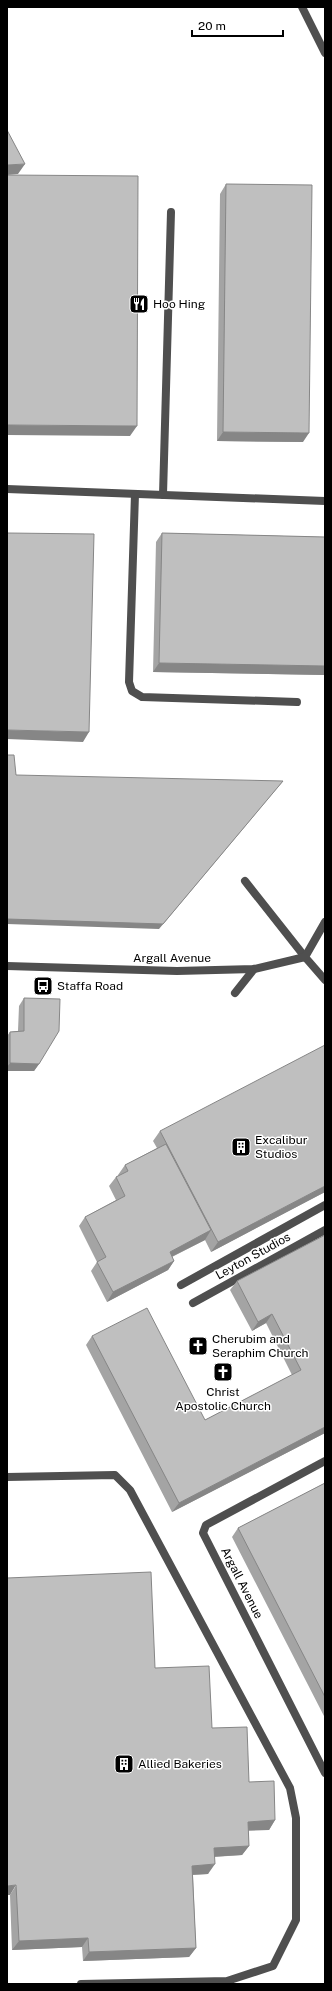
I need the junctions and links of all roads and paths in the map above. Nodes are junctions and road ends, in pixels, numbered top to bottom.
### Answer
1 (302, 7) edge
2 (325, 53) edge
3 (171, 212) dead end
4 (7, 488) edge
5 (135, 494) junction
6 (163, 495) junction
7 (325, 501) edge
8 (297, 702) dead end
9 (245, 881) dead end
10 (325, 922) edge
11 (305, 957) junction
12 (7, 966) edge
13 (254, 969) junction
14 (325, 980) edge
15 (235, 994) dead end
16 (325, 1205) edge
17 (325, 1230) edge
18 (181, 1285) dead end
19 (193, 1303) dead end
20 (325, 1461) edge
21 (7, 1477) edge
22 (325, 1773) edge
23 (81, 1984) edge

1 - 2 street
3 - 6 street
4 - 5 street
5 - 6 street
5 - 8 street
6 - 7 street
9 - 11 street
10 - 11 street
11 - 13 street, Argall Avenue
11 - 14 street
12 - 13 street, Argall Avenue
13 - 15 street
16 - 18 street
17 - 19 street, Leyton Studios
20 - 22 street, Argall Avenue
21 - 23 street

